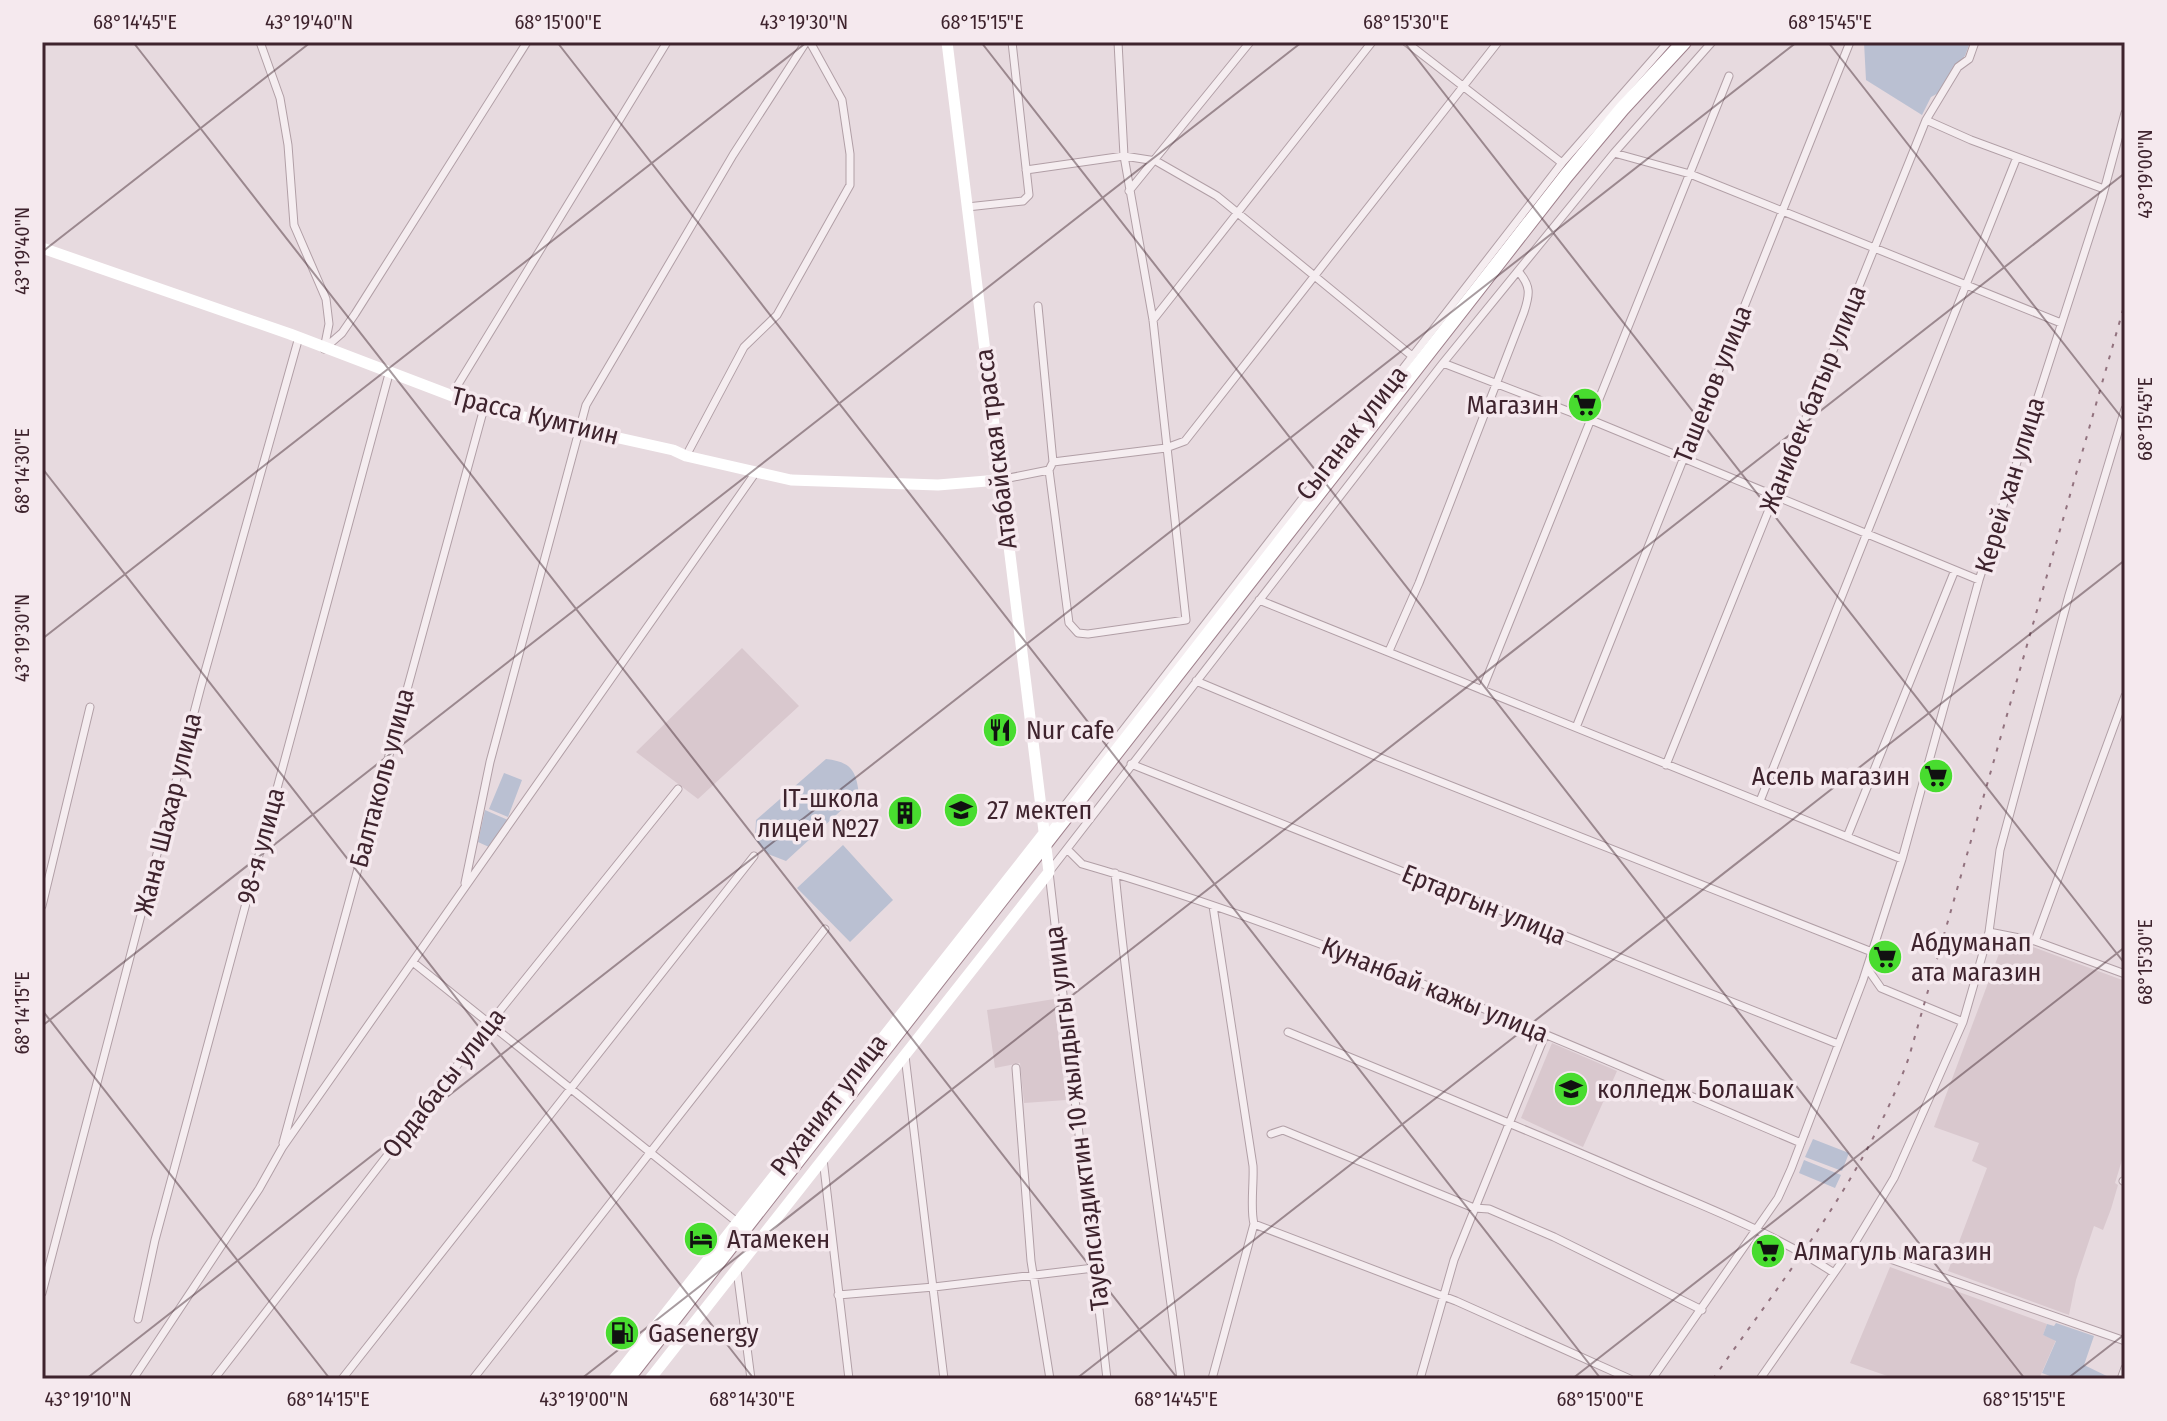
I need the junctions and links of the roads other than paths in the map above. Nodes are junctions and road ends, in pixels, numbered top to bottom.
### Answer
1 (260, 42) edge
2 (527, 42) edge
3 (667, 42) edge
4 (808, 42) edge
5 (947, 42) edge
6 (1012, 42) edge
7 (1118, 42) edge
8 (1250, 42) edge
9 (1372, 42) edge
10 (1406, 42) edge
11 (1498, 42) edge
12 (1668, 42) edge
13 (1684, 42) edge
14 (1694, 42) edge
15 (1712, 42) edge
16 (1850, 42) edge
17 (1975, 42) edge
18 (1729, 76) dead end
19 (1463, 87) junction
20 (2125, 113) edge
21 (1926, 120) junction
22 (1614, 153) junction
23 (1124, 156) junction
24 (2017, 157) junction
25 (1156, 161) junction
26 (1562, 163) junction
27 (1026, 170) junction
28 (1690, 174) junction
29 (2104, 189) junction
30 (1129, 191) junction
31 (967, 207) junction
32 (1236, 212) junction
33 (1784, 212) junction
34 (42, 248) edge
35 (1874, 248) junction
36 (1518, 271) junction
37 (1314, 275) junction
38 (1966, 286) junction
39 (1038, 306) dead end
40 (1153, 320) junction
41 (2061, 323) junction
42 (299, 337) junction
43 (324, 349) junction
44 (1412, 356) junction
45 (1443, 363) junction
46 (389, 374) junction
47 (1495, 382) junction
48 (451, 396) junction
49 (484, 408) junction
50 (2125, 409) edge
51 (1591, 420) junction
52 (580, 428) junction
53 (1166, 448) junction
54 (686, 456) junction
55 (1683, 458) junction
56 (1051, 466) junction
57 (756, 472) junction
58 (999, 480) junction
59 (1774, 495) junction
60 (1867, 533) junction
61 (1955, 570) junction
62 (1979, 580) junction
63 (1259, 600) junction
64 (1389, 651) junction
65 (1196, 681) junction
66 (1482, 690) junction
67 (2125, 696) edge
68 (90, 707) dead end
69 (1577, 725) junction
70 (1131, 764) junction
71 (1666, 765) junction
72 (678, 789) dead end
73 (1760, 801) junction
74 (1847, 837) junction
75 (1046, 843) junction
76 (1067, 849) junction
77 (754, 856) dead end
78 (1902, 859) junction
79 (1049, 872) junction
80 (1115, 873) junction
81 (464, 888) junction
82 (42, 906) edge
83 (1213, 906) junction
84 (825, 929) dead end
85 (1989, 932) junction
86 (2035, 941) junction
87 (1872, 952) junction
88 (414, 963) junction
89 (1867, 968) junction
90 (2125, 974) edge
91 (1963, 1022) junction
92 (490, 1023) junction
93 (1288, 1032) dead end
94 (1545, 1035) junction
95 (1838, 1044) junction
96 (905, 1054) junction
97 (1016, 1068) dead end
98 (571, 1087) junction
99 (1509, 1122) junction
100 (1271, 1134) dead end
101 (1801, 1143) junction
102 (282, 1148) junction
103 (650, 1151) junction
104 (823, 1158) junction
105 (1474, 1208) junction
106 (737, 1222) junction
107 (1254, 1224) junction
108 (1758, 1230) junction
109 (1853, 1246) junction
110 (1094, 1268) junction
111 (737, 1270) junction
112 (1834, 1273) junction
113 (1035, 1274) junction
114 (934, 1287) junction
115 (42, 1293) edge
116 (838, 1295) junction
117 (1443, 1297) junction
118 (1702, 1310) junction
119 (138, 1319) dead end
120 (2125, 1341) edge
121 (2125, 1368) edge
122 (1762, 1376) edge
123 (133, 1379) edge
124 (214, 1379) edge
125 (342, 1379) edge
126 (473, 1379) edge
127 (614, 1379) edge
128 (627, 1379) edge
129 (638, 1379) edge
130 (650, 1379) edge
131 (751, 1379) edge
132 (849, 1379) edge
133 (944, 1379) edge
134 (1050, 1379) edge
135 (1107, 1379) edge
136 (1181, 1379) edge
137 (1212, 1379) edge
138 (1420, 1379) edge
139 (1630, 1379) edge
140 (1652, 1379) edge
141 (1775, 1379) edge
142 (2121, 1379) edge

1 - 43 street
2 - 43 street
3 - 48 street
4 - 52 street
4 - 54 street
5 - 31 main road, Атабайская трасса
6 - 27 street
7 - 23 street
8 - 25 street
9 - 32 street
10 - 19 street
11 - 19 street
12 - 26 street, Сыганак улица
13 - 75 highway
14 - 75 highway
15 - 22 street
16 - 33 street, Ташенов улица
17 - 21 street, Жанибек батыр улица
18 - 28 street
19 - 26 street
19 - 37 street
20 - 29 street, Керей хан улица
21 - 24 street
21 - 35 street, Жанибек батыр улица
22 - 28 street
22 - 36 street
23 - 25 street
23 - 27 street
23 - 30 street
24 - 29 street
24 - 38 street
25 - 30 street
25 - 32 street
26 - 44 street, Сыганак улица
27 - 31 street
28 - 33 street
28 - 51 street
29 - 41 street, Керей хан улица
30 - 40 street
31 - 58 main road, Атабайская трасса
32 - 37 street
32 - 40 street
33 - 35 street
33 - 55 street, Ташенов улица
34 - 42 main road, Трасса Кумтиин
35 - 38 street
35 - 59 street, Жанибек батыр улица
36 - 45 street
36 - 47 street
37 - 44 street
37 - 53 street
38 - 41 street
38 - 60 street
39 - 56 street
40 - 53 street
41 - 62 street, Керей хан улица
42 - 43 main road, Трасса Кумтиин
42 - 115 street, Жана Шахар улица
43 - 46 main road, Трасса Кумтиин
44 - 75 street, Сыганак улица
45 - 47 street
45 - 63 street
46 - 48 main road, Трасса Кумтиин
46 - 119 street, 98-я улица
47 - 51 street
47 - 64 street
48 - 49 main road, Трасса Кумтиин
49 - 52 main road, Трасса Кумтиин
49 - 102 street, Балтаколь улица
50 - 85 street
51 - 55 street
51 - 66 street
52 - 54 main road, Трасса Кумтиин
52 - 81 street
53 - 56 street
53 - 56 street
54 - 57 main road, Трасса Кумтиин
55 - 59 street
55 - 69 street, Ташенов улица
56 - 58 street
57 - 58 main road, Трасса Кумтиин
57 - 81 street
58 - 75 main road, Атабайская трасса
59 - 60 street
59 - 71 street, Жанибек батыр улица
60 - 61 street
60 - 73 street
61 - 62 street
61 - 74 street, Керей хан улица
62 - 78 street, Керей хан улица
63 - 64 street
63 - 65 street
64 - 66 street
65 - 70 street
65 - 87 street
66 - 69 street
67 - 86 street
68 - 82 street
69 - 71 street
70 - 76 street
70 - 95 street, Ертаргын улица
71 - 73 street
72 - 92 street, Ордабасы улица
73 - 74 street
74 - 78 street
75 - 79 main road, Тауелсиздиктин 10 жылдыгы улица
75 - 106 main road, Руханият улица
75 - 128 highway
75 - 129 highway
76 - 79 street
76 - 80 street, Кунанбай кажы улица
77 - 98 street
78 - 87 street, Керей хан улица
79 - 96 main road, Руханият улица
79 - 110 street, Тауелсиздиктин 10 жылдыгы улица
80 - 83 street, Кунанбай кажы улица
80 - 136 street
81 - 88 street
83 - 94 street, Кунанбай кажы улица
83 - 107 street
84 - 103 street
85 - 86 street
85 - 91 street
86 - 90 street
87 - 89 street, Керей хан улица
88 - 92 street
88 - 102 street
89 - 91 street
89 - 95 street, Керей хан улица
91 - 109 street
92 - 98 street
92 - 124 street, Ордабасы улица
93 - 99 street
94 - 99 street
94 - 101 street, Кунанбай кажы улица
95 - 101 street, Керей хан улица
96 - 104 main road, Руханият улица
96 - 114 street
97 - 113 street
98 - 103 street
98 - 125 street
99 - 105 street
99 - 108 street
100 - 105 street
101 - 108 street, Керей хан улица
102 - 123 street
103 - 106 street
103 - 126 street
104 - 111 main road, Руханият улица
104 - 116 street
105 - 117 street
105 - 118 street
106 - 127 main road, Руханият улица
107 - 117 street
107 - 137 street
108 - 112 street
108 - 118 street, Керей хан улица
109 - 112 street
109 - 120 street
110 - 113 street
110 - 135 street, Тауелсиздиктин 10 жылдыгы улица
111 - 130 main road, Руханият улица
111 - 131 street
112 - 122 street
113 - 114 street
113 - 134 street
114 - 116 street
114 - 133 street
116 - 132 street
117 - 138 street
117 - 139 street
118 - 140 street, Керей хан улица
121 - 142 street
122 - 141 street

